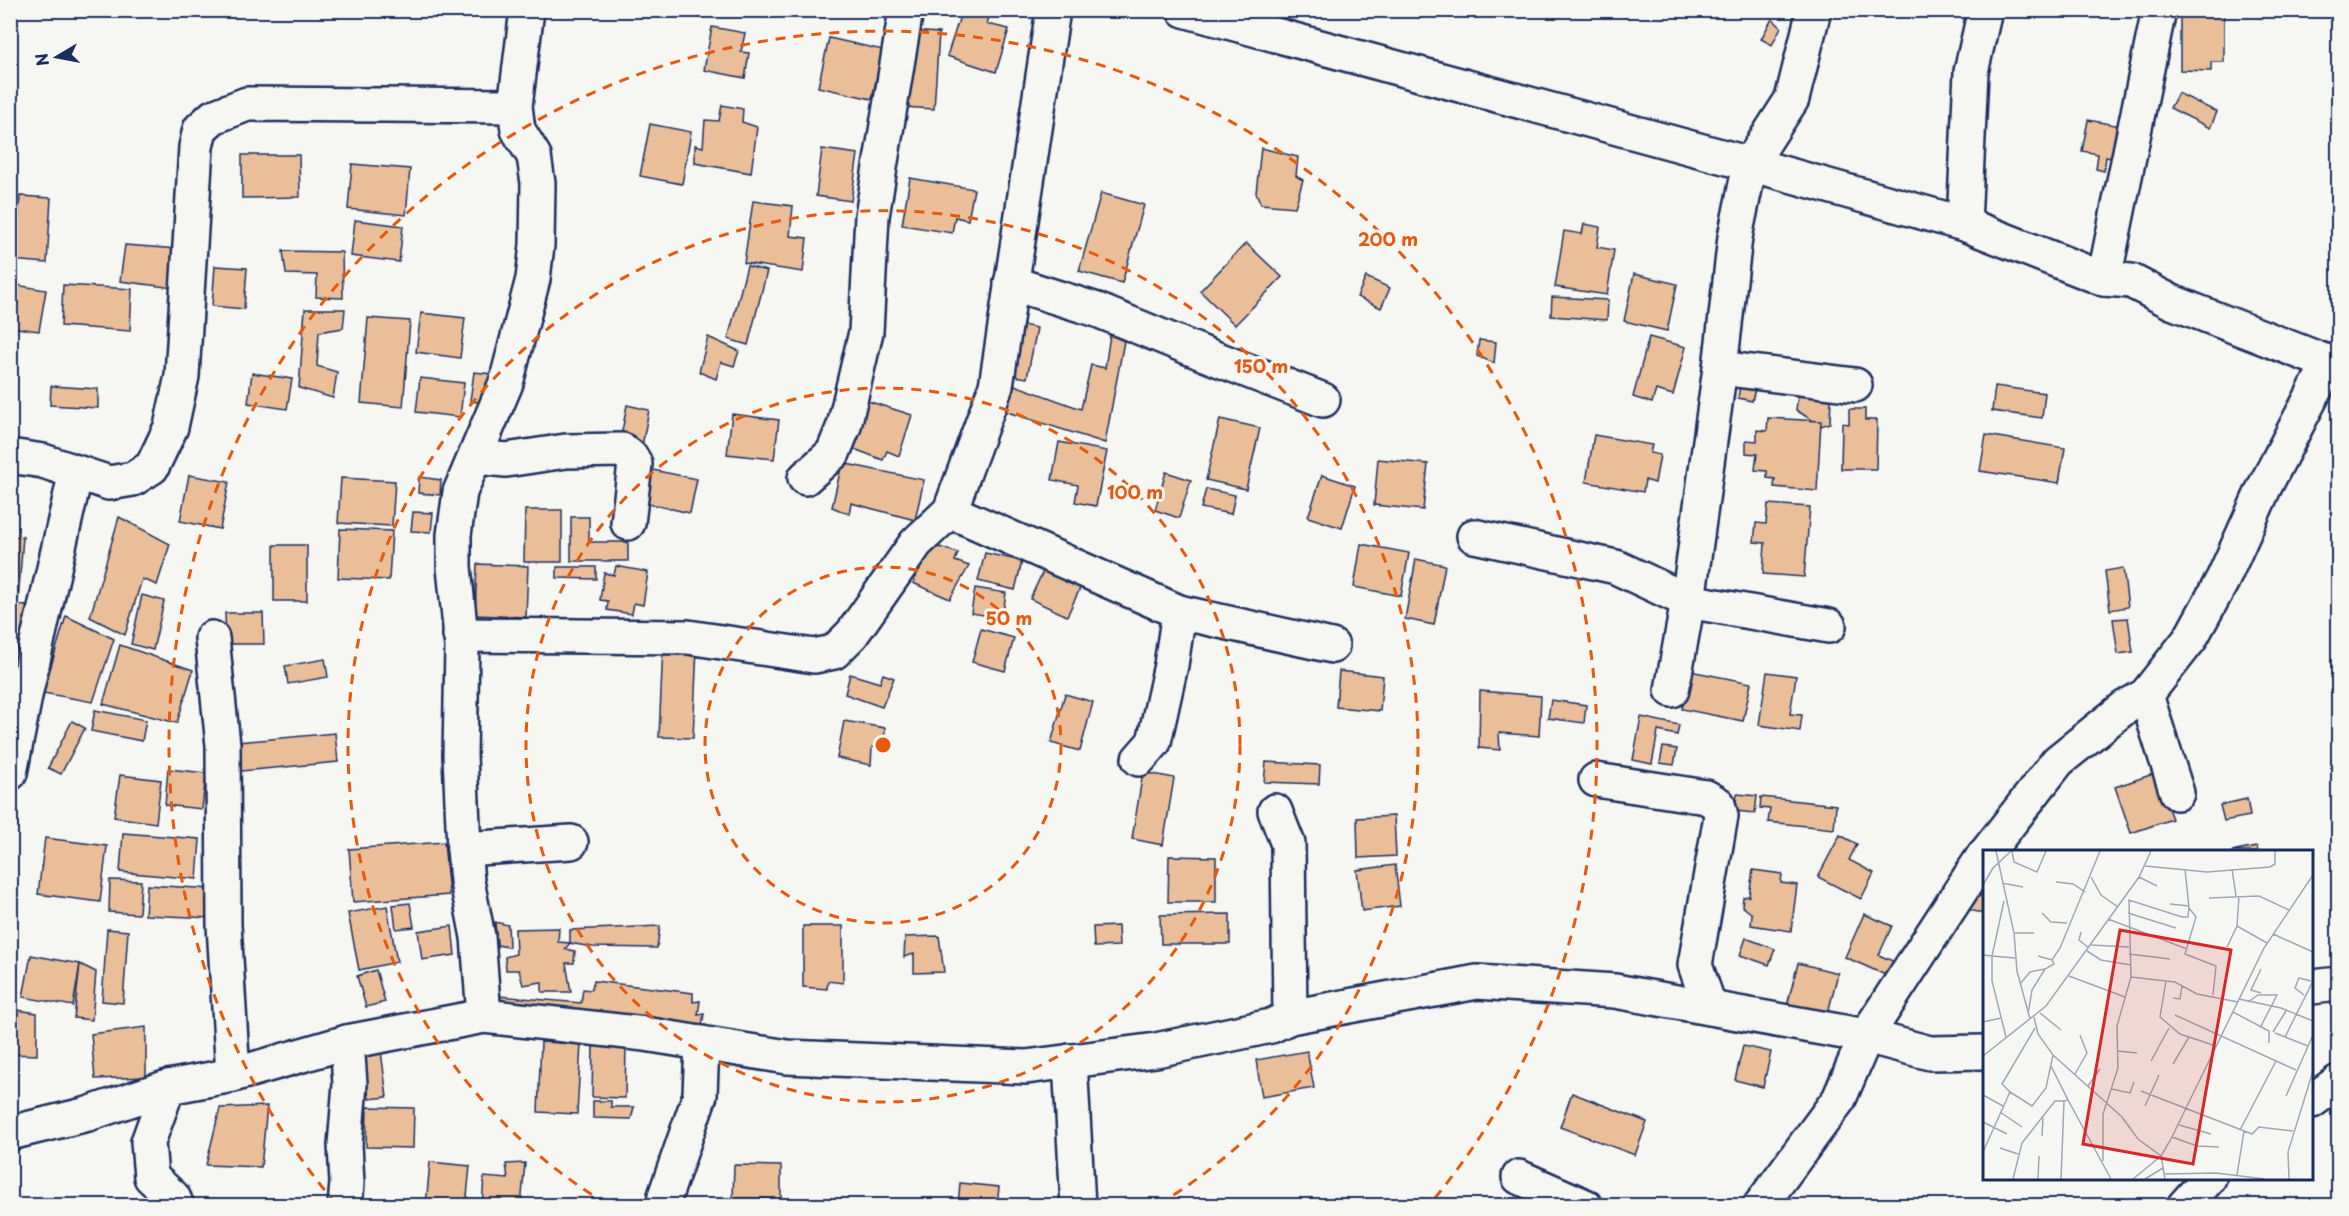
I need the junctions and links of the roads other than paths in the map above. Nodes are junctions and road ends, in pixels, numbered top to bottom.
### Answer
1 (527, 10) edge
2 (906, 10) edge
3 (1053, 10) edge
4 (1184, 10) edge
5 (1814, 10) edge
6 (1985, 10) edge
7 (2159, 10) edge
8 (515, 106) junction
9 (1750, 164) junction
10 (1964, 225) junction
11 (2104, 279) junction
12 (1011, 284) junction
13 (2335, 364) edge
14 (1720, 368) junction
15 (1855, 385) dead end
16 (1323, 400) dead end
17 (10, 456) edge
18 (476, 458) junction
19 (76, 472) junction
20 (805, 478) dead end
21 (950, 512) junction
22 (628, 523) dead end
23 (1474, 536) dead end
24 (1688, 601) junction
25 (1179, 612) junction
26 (1829, 626) dead end
27 (460, 635) junction
28 (212, 638) dead end
29 (1332, 646) dead end
30 (1672, 690) dead end
31 (2146, 695) junction
32 (1139, 759) dead end
33 (10, 773) edge
34 (1596, 780) dead end
35 (2177, 793) dead end
36 (1275, 811) dead end
37 (571, 842) dead end
38 (465, 849) junction
39 (1988, 850) edge
40 (1983, 858) edge
41 (2338, 984) edge
42 (2313, 987) edge
43 (1710, 1008) junction
44 (484, 1016) junction
45 (1290, 1017) junction
46 (1866, 1036) junction
47 (348, 1042) junction
48 (702, 1043) junction
49 (1983, 1052) edge
50 (1070, 1061) junction
51 (232, 1075) junction
52 (2338, 1082) edge
53 (168, 1087) junction
54 (2313, 1100) edge
55 (10, 1133) edge
56 (1518, 1177) dead end
57 (2208, 1180) edge
58 (177, 1206) edge
59 (345, 1206) edge
60 (664, 1206) edge
61 (1078, 1206) edge
62 (1584, 1206) edge
63 (1760, 1206) edge
64 (2184, 1206) edge

1 - 8 street
2 - 20 street
3 - 12 street
4 - 9 street
5 - 9 street
6 - 10 street
7 - 11 street
8 - 18 street
8 - 19 street
9 - 10 street
9 - 14 street
10 - 11 street
11 - 13 street
12 - 16 street
12 - 21 street
13 - 31 street
14 - 15 street
14 - 24 street
17 - 19 street
18 - 22 street
18 - 27 street
19 - 33 street
21 - 25 street
21 - 27 street
23 - 24 street
24 - 26 street
24 - 30 street
25 - 29 street
25 - 32 street
27 - 38 street
28 - 51 street
31 - 35 street
31 - 39 street
34 - 43 street
36 - 45 street
37 - 38 street
38 - 44 street
40 - 46 street
41 - 42 street
43 - 45 street
43 - 46 street
44 - 47 street
44 - 48 street
45 - 50 street
46 - 49 street
46 - 63 street
47 - 51 street
47 - 59 street
48 - 50 street
48 - 60 street
50 - 61 street
51 - 53 street
52 - 54 street
53 - 55 street
53 - 58 street
56 - 62 street
57 - 64 street

